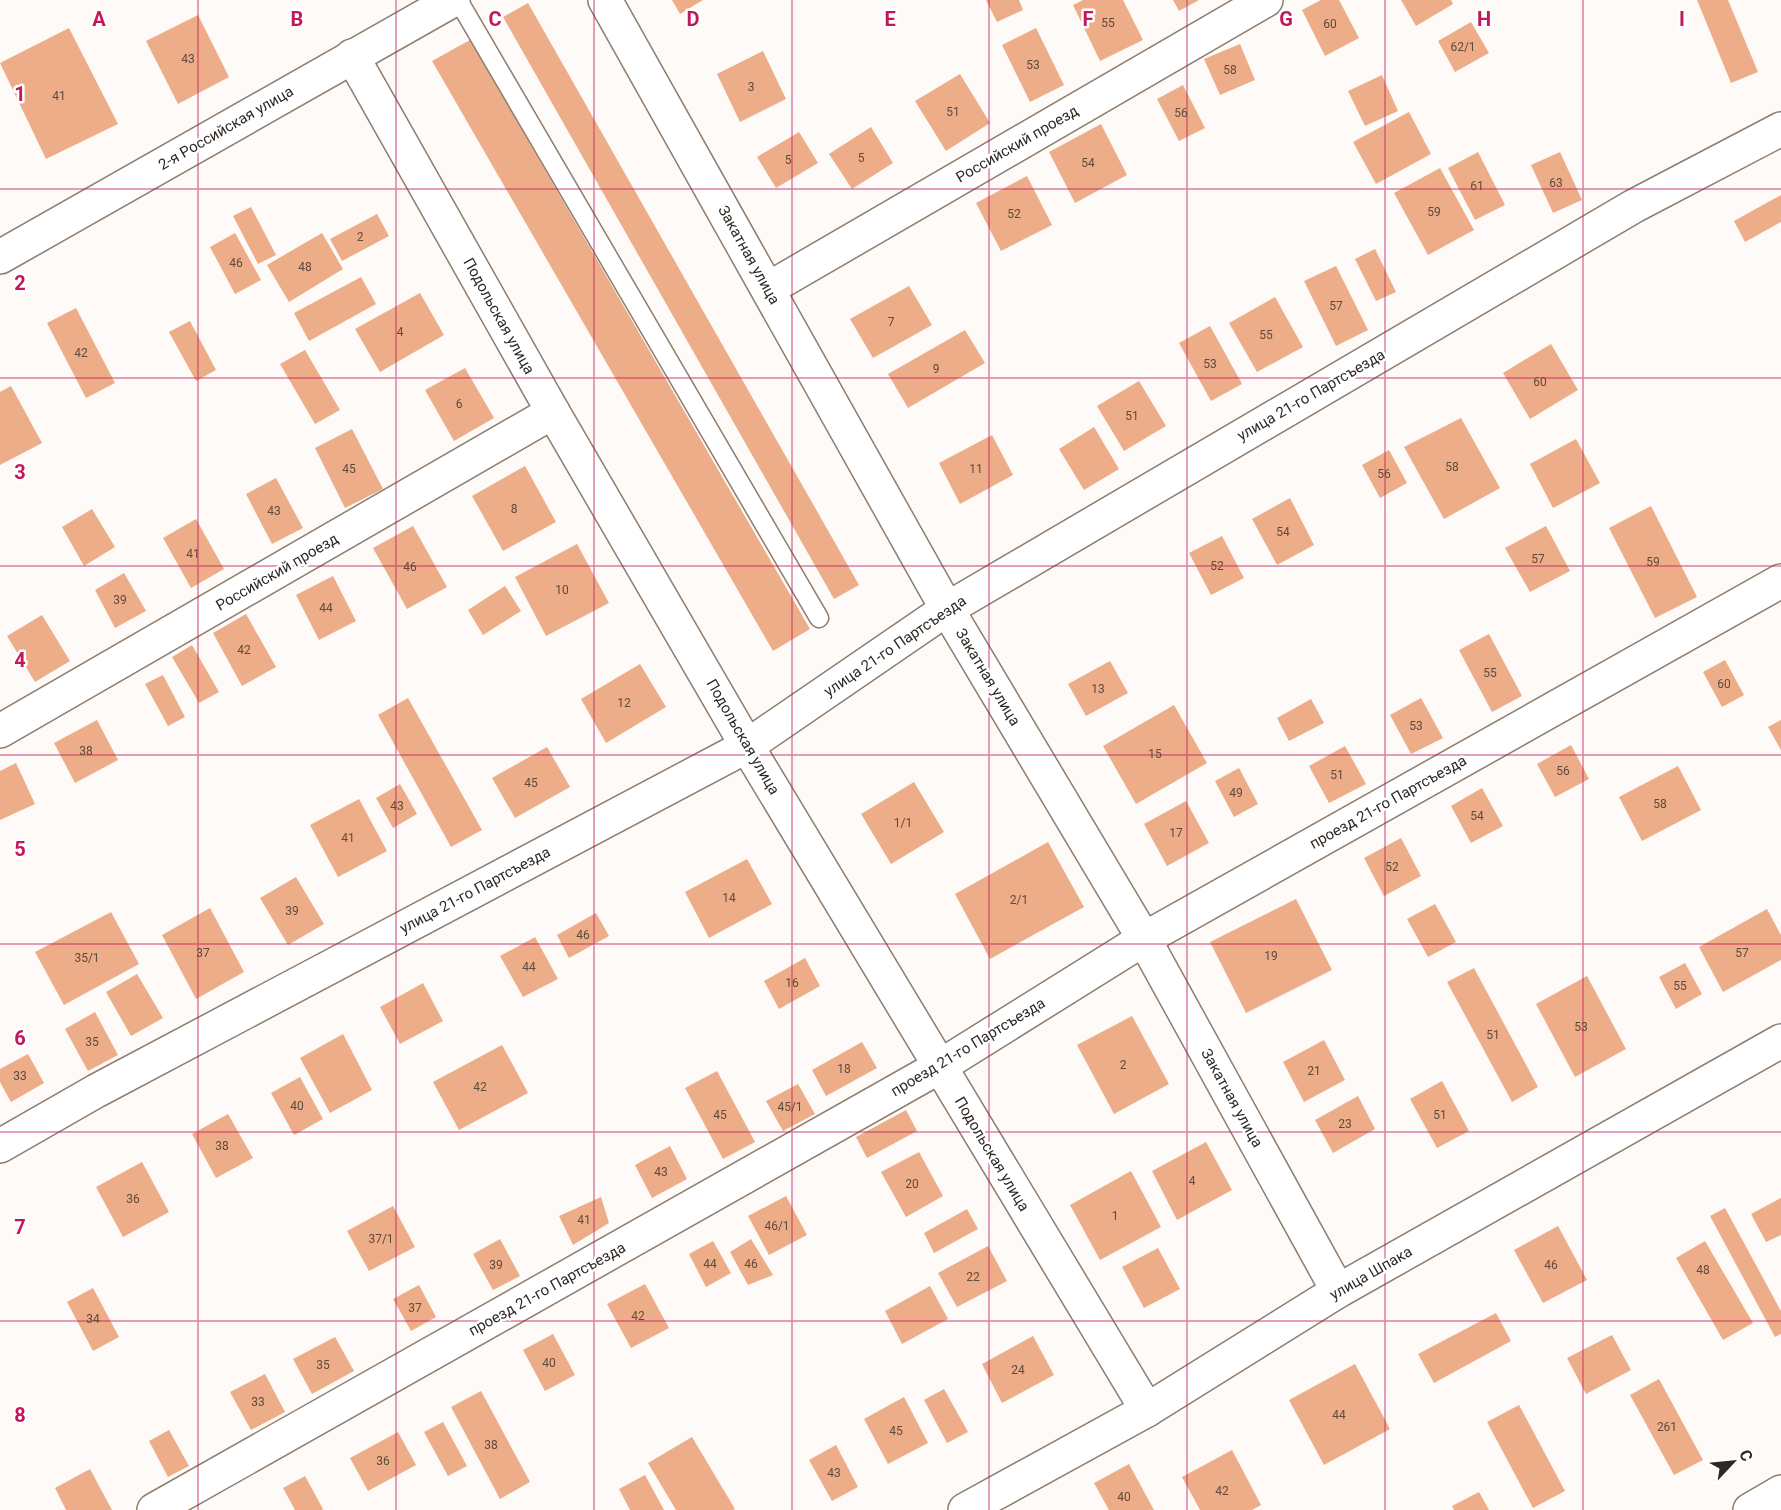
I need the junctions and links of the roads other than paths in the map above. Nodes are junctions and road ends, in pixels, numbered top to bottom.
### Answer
1 (453, 0) edge
2 (458, 0) edge
3 (605, 0) edge
4 (1266, 0) edge
5 (352, 56) junction
6 (1781, 129) edge
7 (0, 257) edge
8 (768, 289) junction
9 (553, 412) junction
10 (1781, 581) edge
11 (947, 609) junction
12 (819, 618) dead end
13 (0, 731) edge
14 (747, 746) junction
15 (1144, 939) junction
16 (1781, 1041) edge
17 (939, 1067) junction
18 (0, 1146) edge
19 (1338, 1291) junction
20 (1147, 1410) junction
21 (1781, 1492) edge
22 (154, 1510) edge
23 (965, 1510) edge
24 (1750, 1510) edge

1 - 5 street, 2-я Российская улица
2 - 12 lane
3 - 8 street, Закатная улица
4 - 8 street, Российский проезд
5 - 7 street, 2-я Российская улица
5 - 9 street, Подольская улица
6 - 11 street, улица 21-го Партсъезда
8 - 11 street, Закатная улица
9 - 13 street, Российский проезд
9 - 14 street, Подольская улица
10 - 15 street, проезд 21-го Партсъезда
11 - 14 street, улица 21-го Партсъезда
11 - 15 street, Закатная улица
14 - 17 street, Подольская улица
14 - 18 street, улица 21-го Партсъезда
15 - 17 street, проезд 21-го Партсъезда
15 - 19 street, Закатная улица
16 - 19 street, улица Шпака
17 - 20 street, Подольская улица
17 - 22 street, проезд 21-го Партсъезда
19 - 20 street, улица Шпака
20 - 23 street, улица Шпака
21 - 24 street

